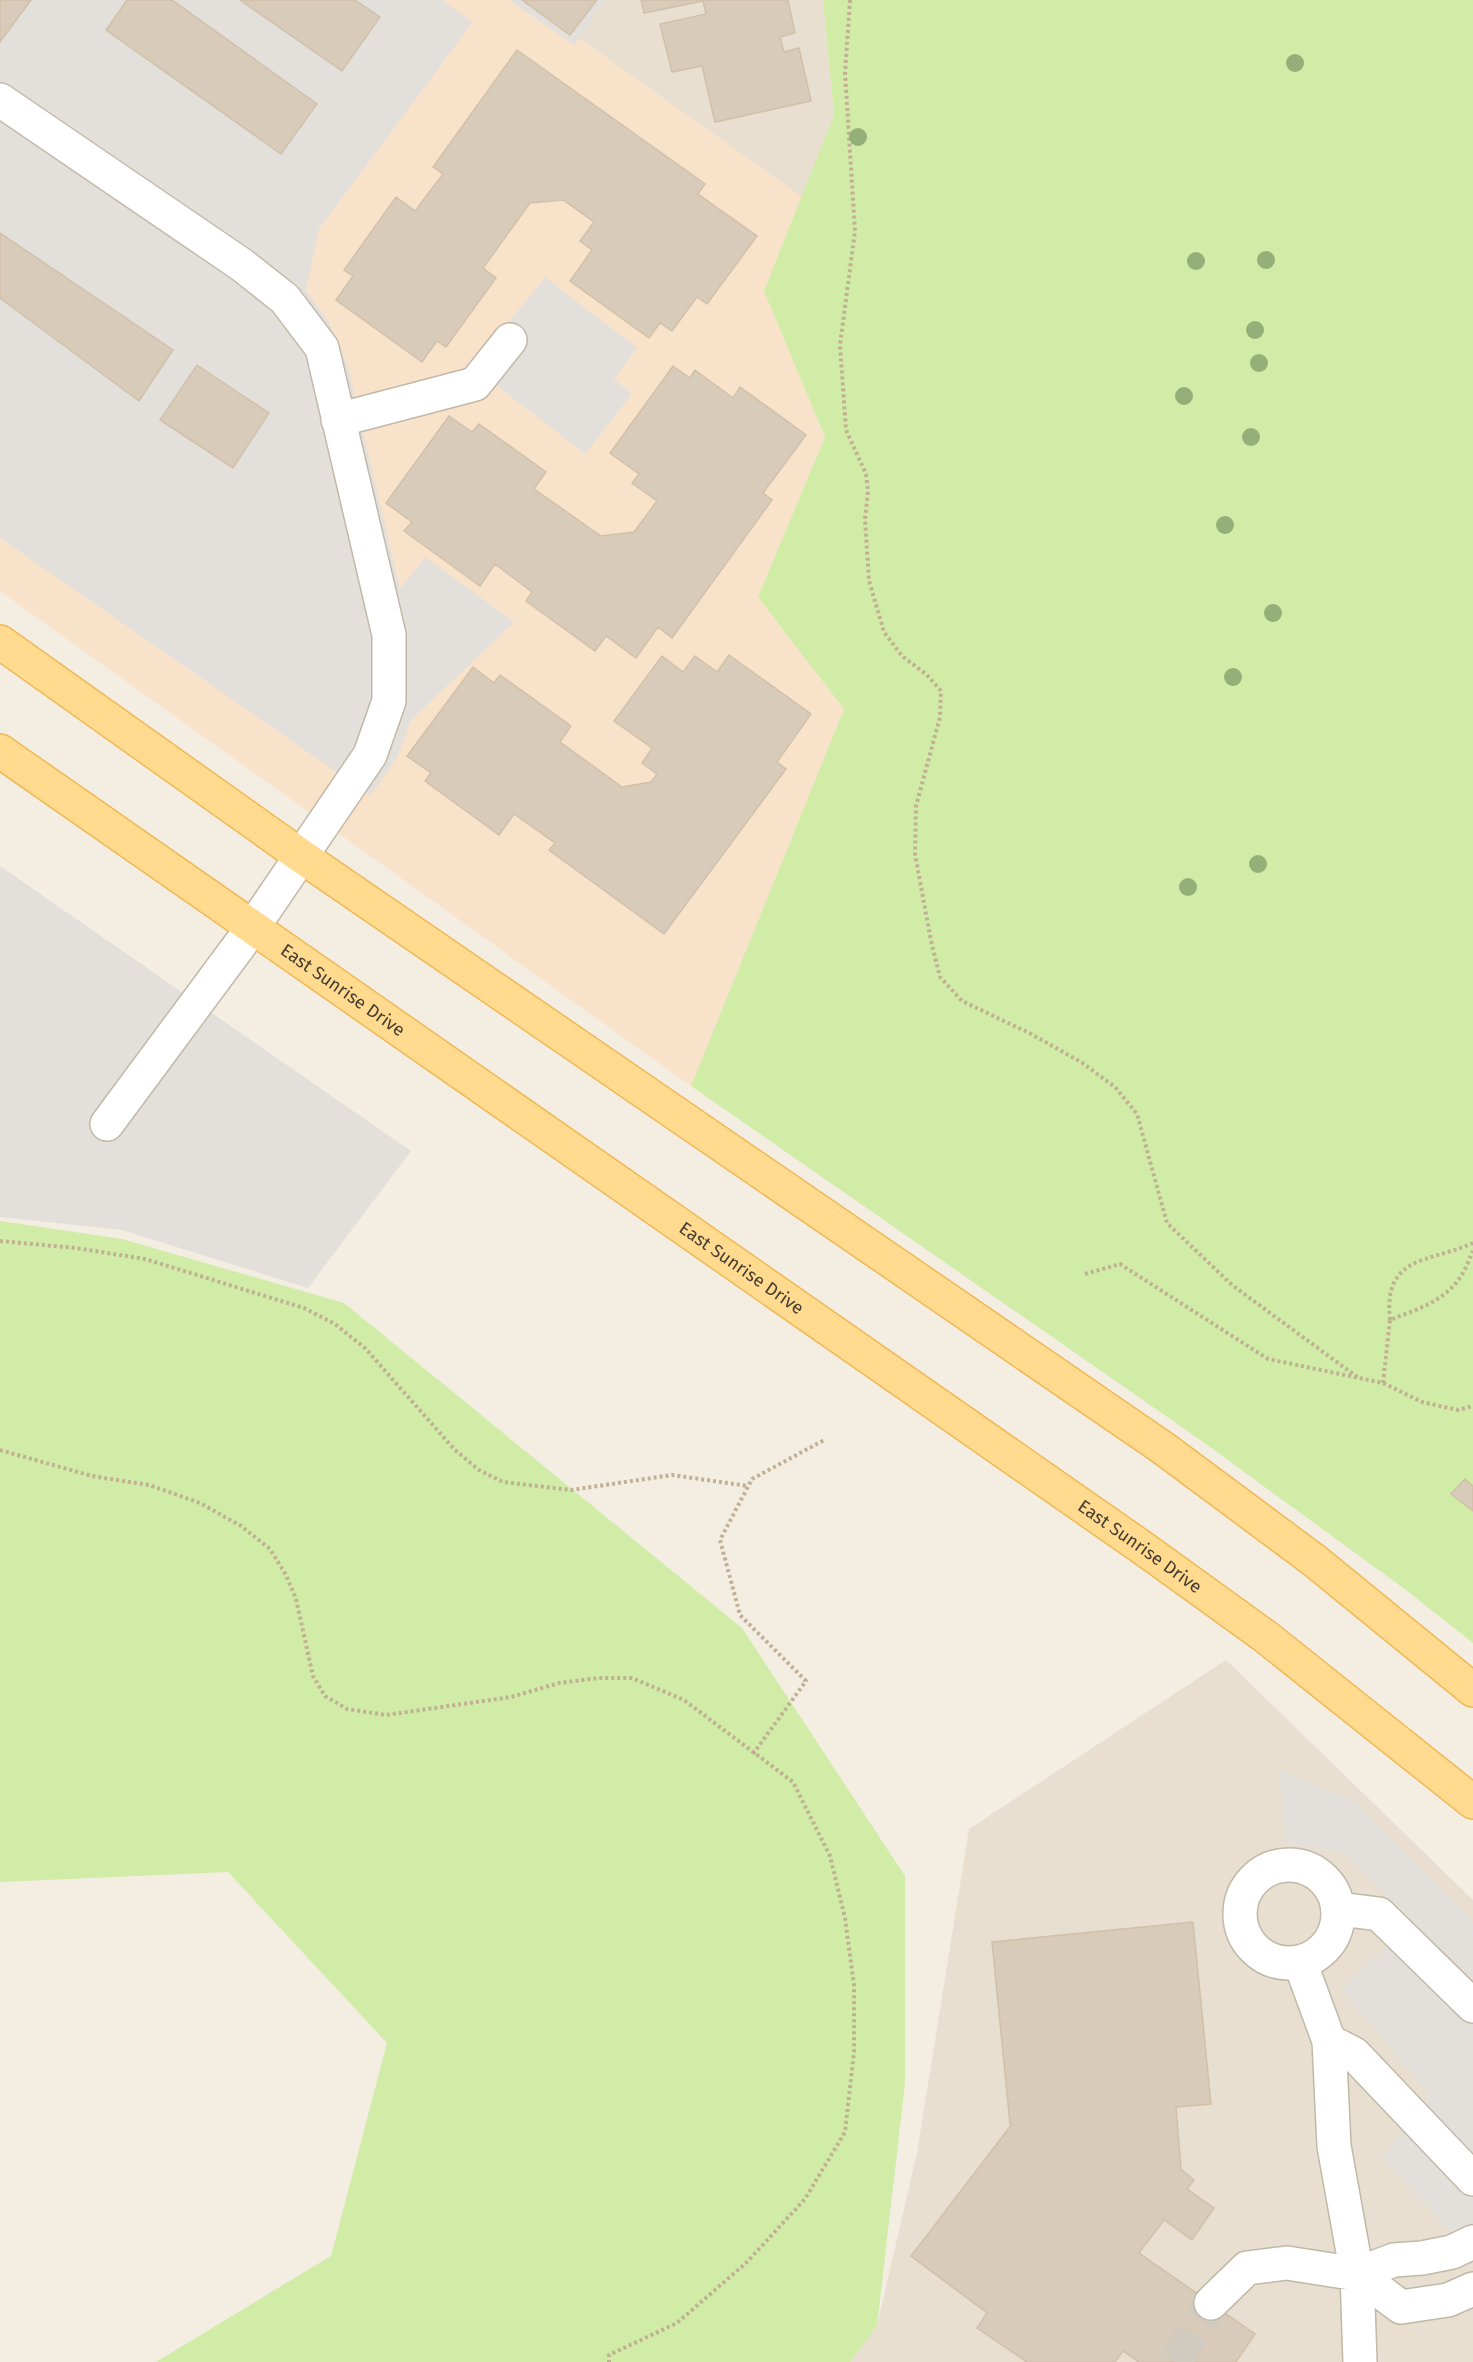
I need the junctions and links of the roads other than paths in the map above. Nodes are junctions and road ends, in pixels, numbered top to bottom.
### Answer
1 (0, 100) edge
2 (510, 340) dead end
3 (338, 420) junction
4 (0, 642) edge
5 (0, 751) edge
6 (301, 856) junction
7 (253, 927) junction
8 (107, 1125) dead end
9 (1473, 1690) edge
10 (1473, 1802) edge
11 (1339, 1910) junction
12 (1300, 1962) junction
13 (1473, 2006) edge
14 (1329, 2041) junction
15 (1473, 2179) edge
16 (1473, 2242) edge
17 (1358, 2274) junction
18 (1473, 2289) edge
19 (1211, 2303) tunnel mouth
20 (1360, 2362) edge

1 - 3 lane
2 - 3 lane
3 - 6 lane
4 - 6 main road
5 - 7 main road, East Sunrise Drive
6 - 7 lane
6 - 9 main road
7 - 8 lane
7 - 10 main road, East Sunrise Drive
11 - 12 lane
11 - 12 lane
11 - 13 lane
12 - 14 lane
14 - 15 lane
14 - 17 lane
16 - 17 lane
17 - 18 lane
17 - 19 lane
17 - 20 lane

